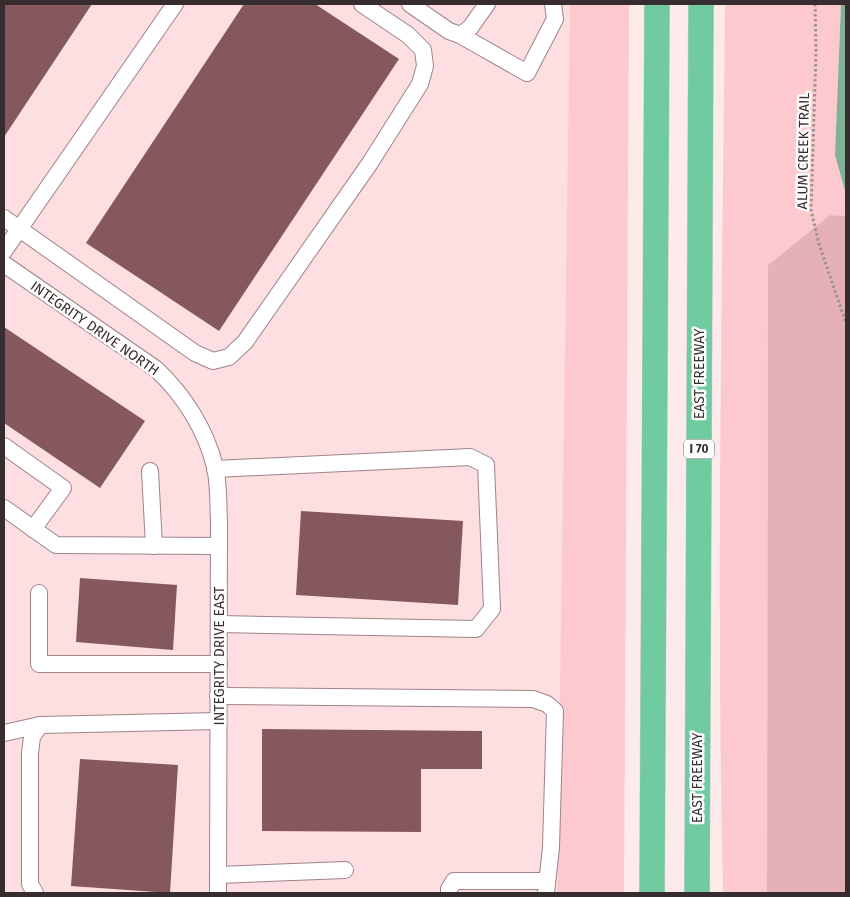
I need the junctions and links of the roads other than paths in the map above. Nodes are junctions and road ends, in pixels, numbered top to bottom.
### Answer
1 (175, 4) edge
2 (362, 4) edge
3 (410, 4) edge
4 (487, 4) edge
5 (553, 4) edge
6 (656, 4) edge
7 (701, 4) edge
8 (460, 35) junction
9 (4, 218) edge
10 (19, 228) junction
11 (4, 251) edge
12 (4, 264) edge
13 (196, 423) joint
14 (4, 446) edge
15 (216, 468) junction
16 (150, 471) dead end
17 (4, 508) edge
18 (33, 529) junction
19 (154, 546) junction
20 (219, 546) junction
21 (39, 593) dead end
22 (219, 624) junction
23 (219, 664) junction
24 (218, 696) junction
25 (218, 721) junction
26 (40, 725) junction
27 (4, 733) edge
28 (345, 870) dead end
29 (546, 887) edge
30 (216, 888) edge
31 (35, 893) edge
32 (448, 893) edge
33 (652, 893) edge
34 (696, 893) edge

1 - 10 street
2 - 10 street
3 - 8 street
4 - 8 street
5 - 8 street
6 - 33 highway
7 - 34 highway, EAST FREEWAY / I 70
9 - 10 street
10 - 11 street
12 - 13 street, INTEGRITY DRIVE NORTH
13 - 15 street, INTEGRITY DRIVE EAST
14 - 18 street
15 - 20 street, INTEGRITY DRIVE EAST
15 - 22 street
16 - 19 street
17 - 18 street
18 - 19 street
19 - 20 street
20 - 22 street, INTEGRITY DRIVE EAST
21 - 23 street
22 - 23 street, INTEGRITY DRIVE EAST
23 - 24 street, INTEGRITY DRIVE EAST
24 - 25 street, INTEGRITY DRIVE EAST
24 - 29 street
25 - 26 street
25 - 30 street, INTEGRITY DRIVE EAST
26 - 27 street
26 - 31 street
28 - 30 street
29 - 32 street

